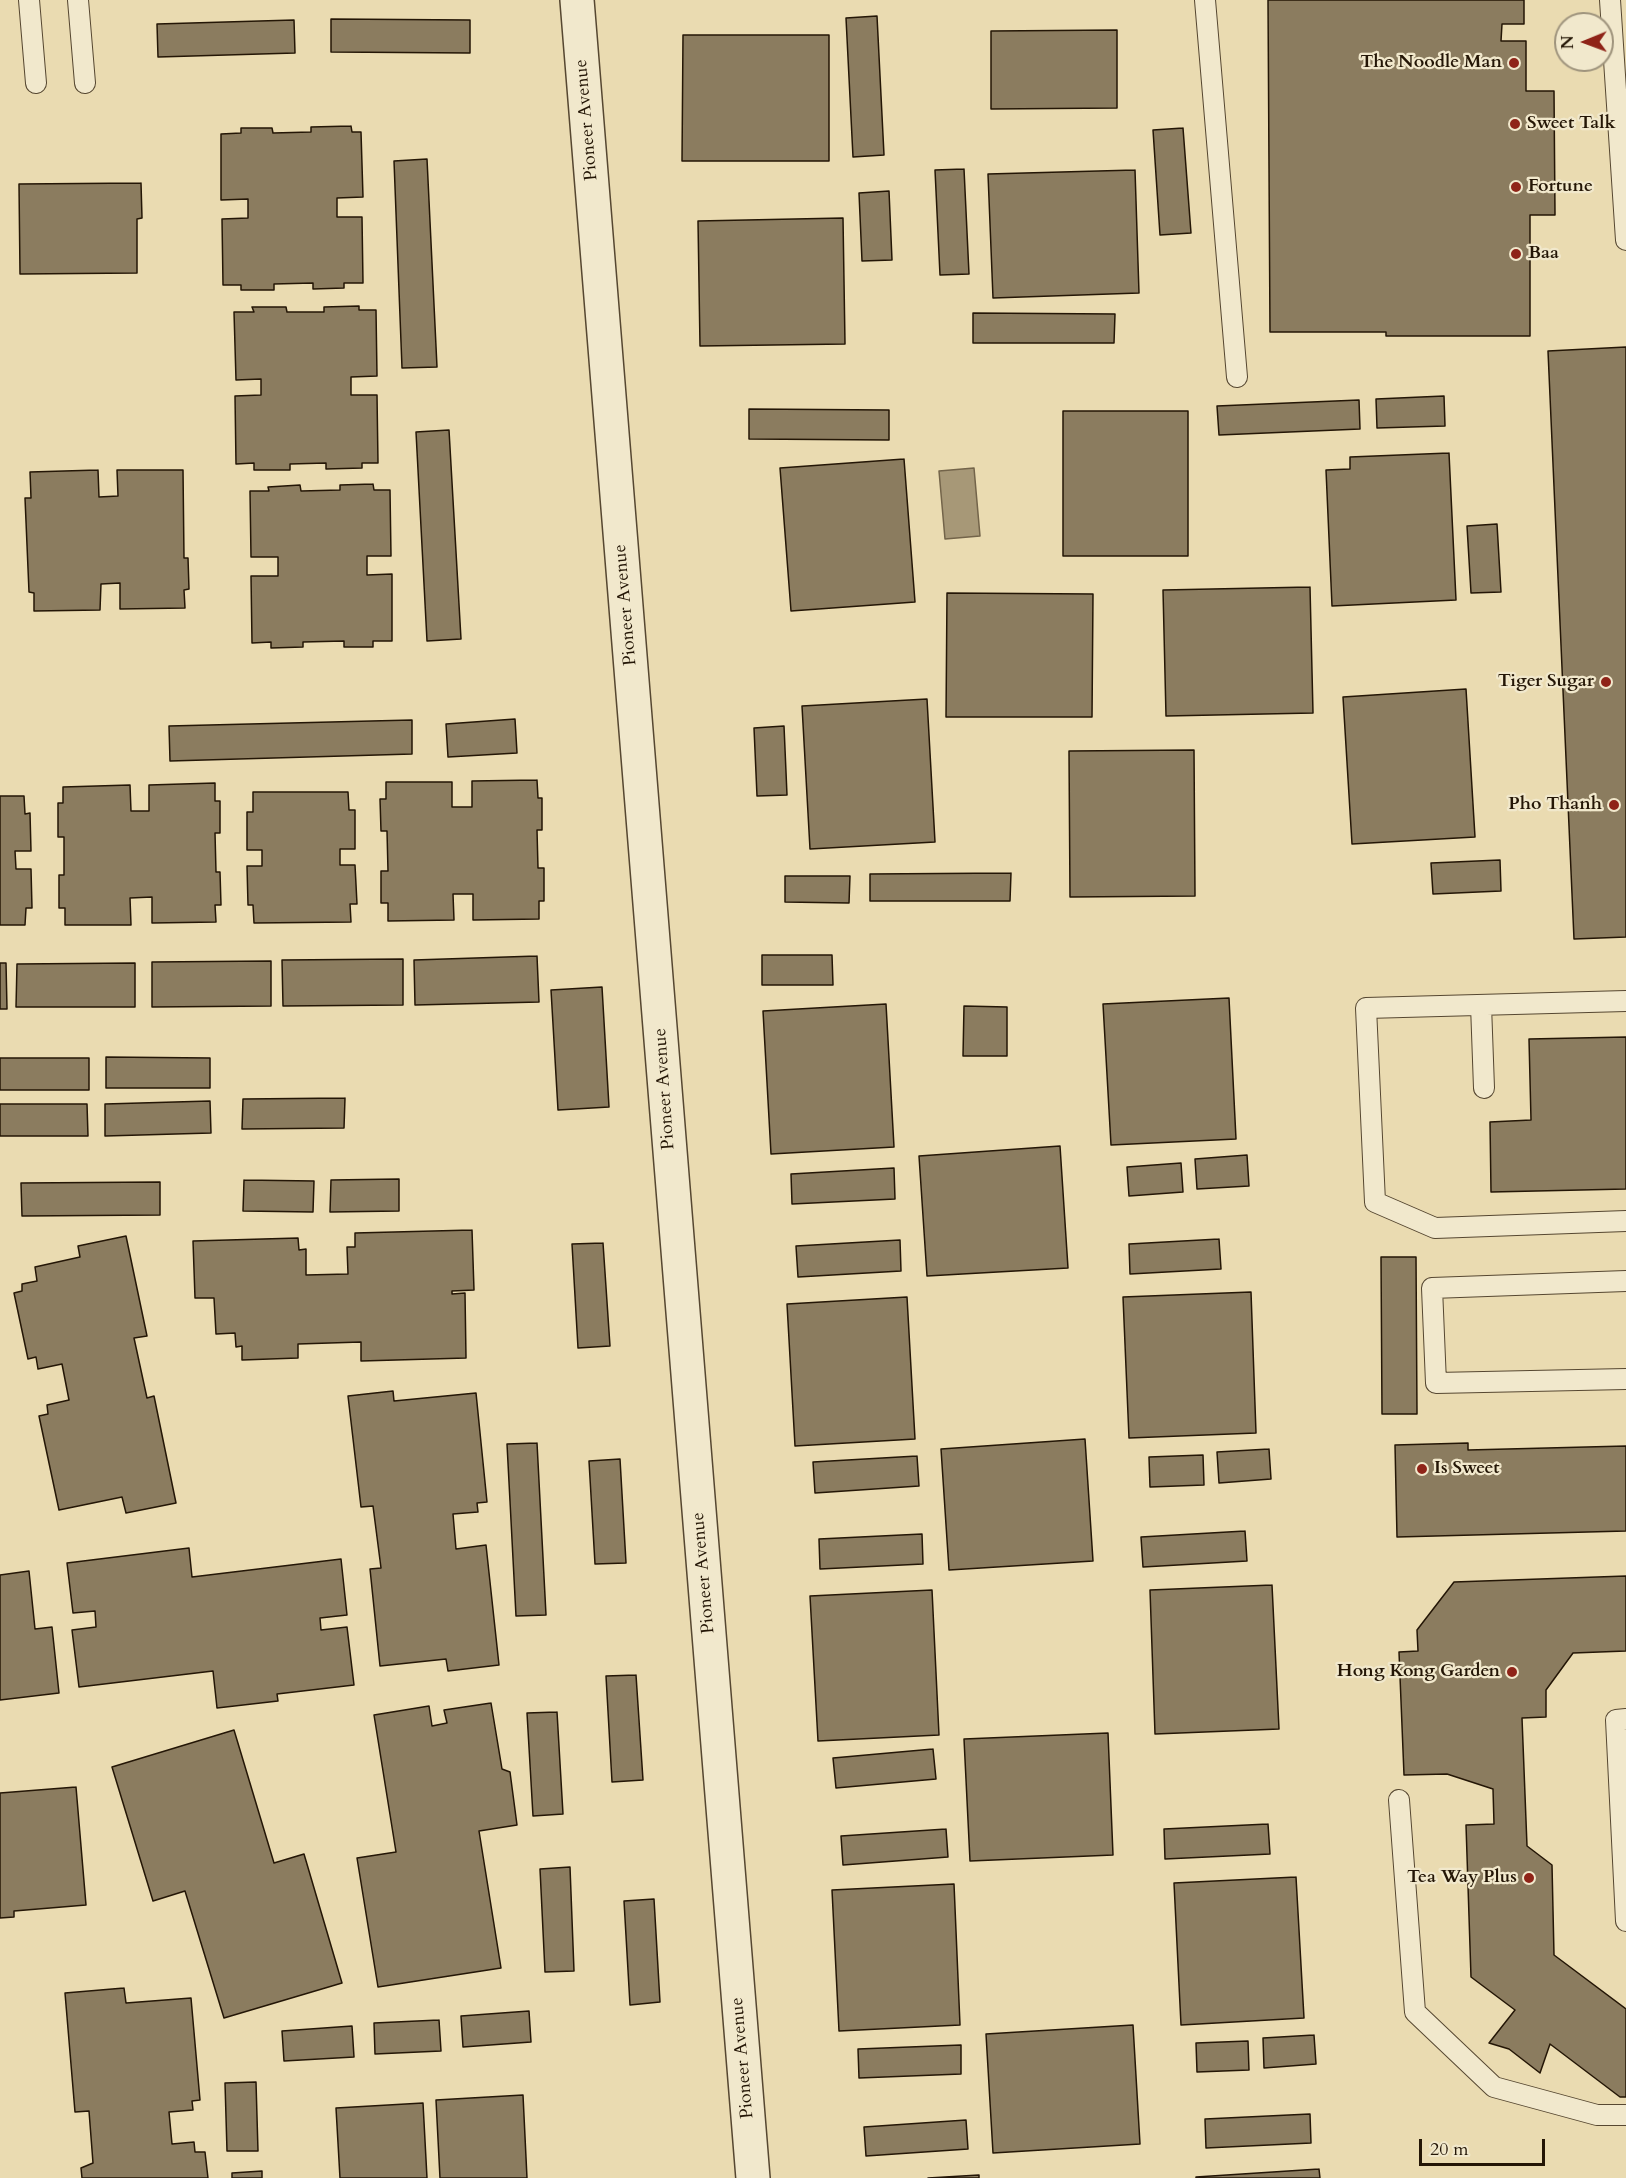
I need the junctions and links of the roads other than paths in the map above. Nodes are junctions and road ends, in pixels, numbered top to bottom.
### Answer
1 (29, 0) edge
2 (78, 0) edge
3 (577, 0) edge
4 (1205, 0) edge
5 (1610, 0) edge
6 (36, 83) dead end
7 (85, 83) dead end
8 (1626, 240) edge
9 (1237, 377) dead end
10 (1626, 1001) edge
11 (1481, 1005) junction
12 (1484, 1088) dead end
13 (1626, 1221) edge
14 (1626, 1281) edge
15 (1626, 1379) edge
16 (1626, 1719) edge
17 (1399, 1800) dead end
18 (1626, 1921) edge
19 (1626, 2115) edge
20 (753, 2178) edge

1 - 6 lane
2 - 7 lane
3 - 20 street, Pioneer Avenue
4 - 9 lane
5 - 8 lane
10 - 11 lane
11 - 12 lane
11 - 13 lane
14 - 15 lane
16 - 18 lane
17 - 19 lane

